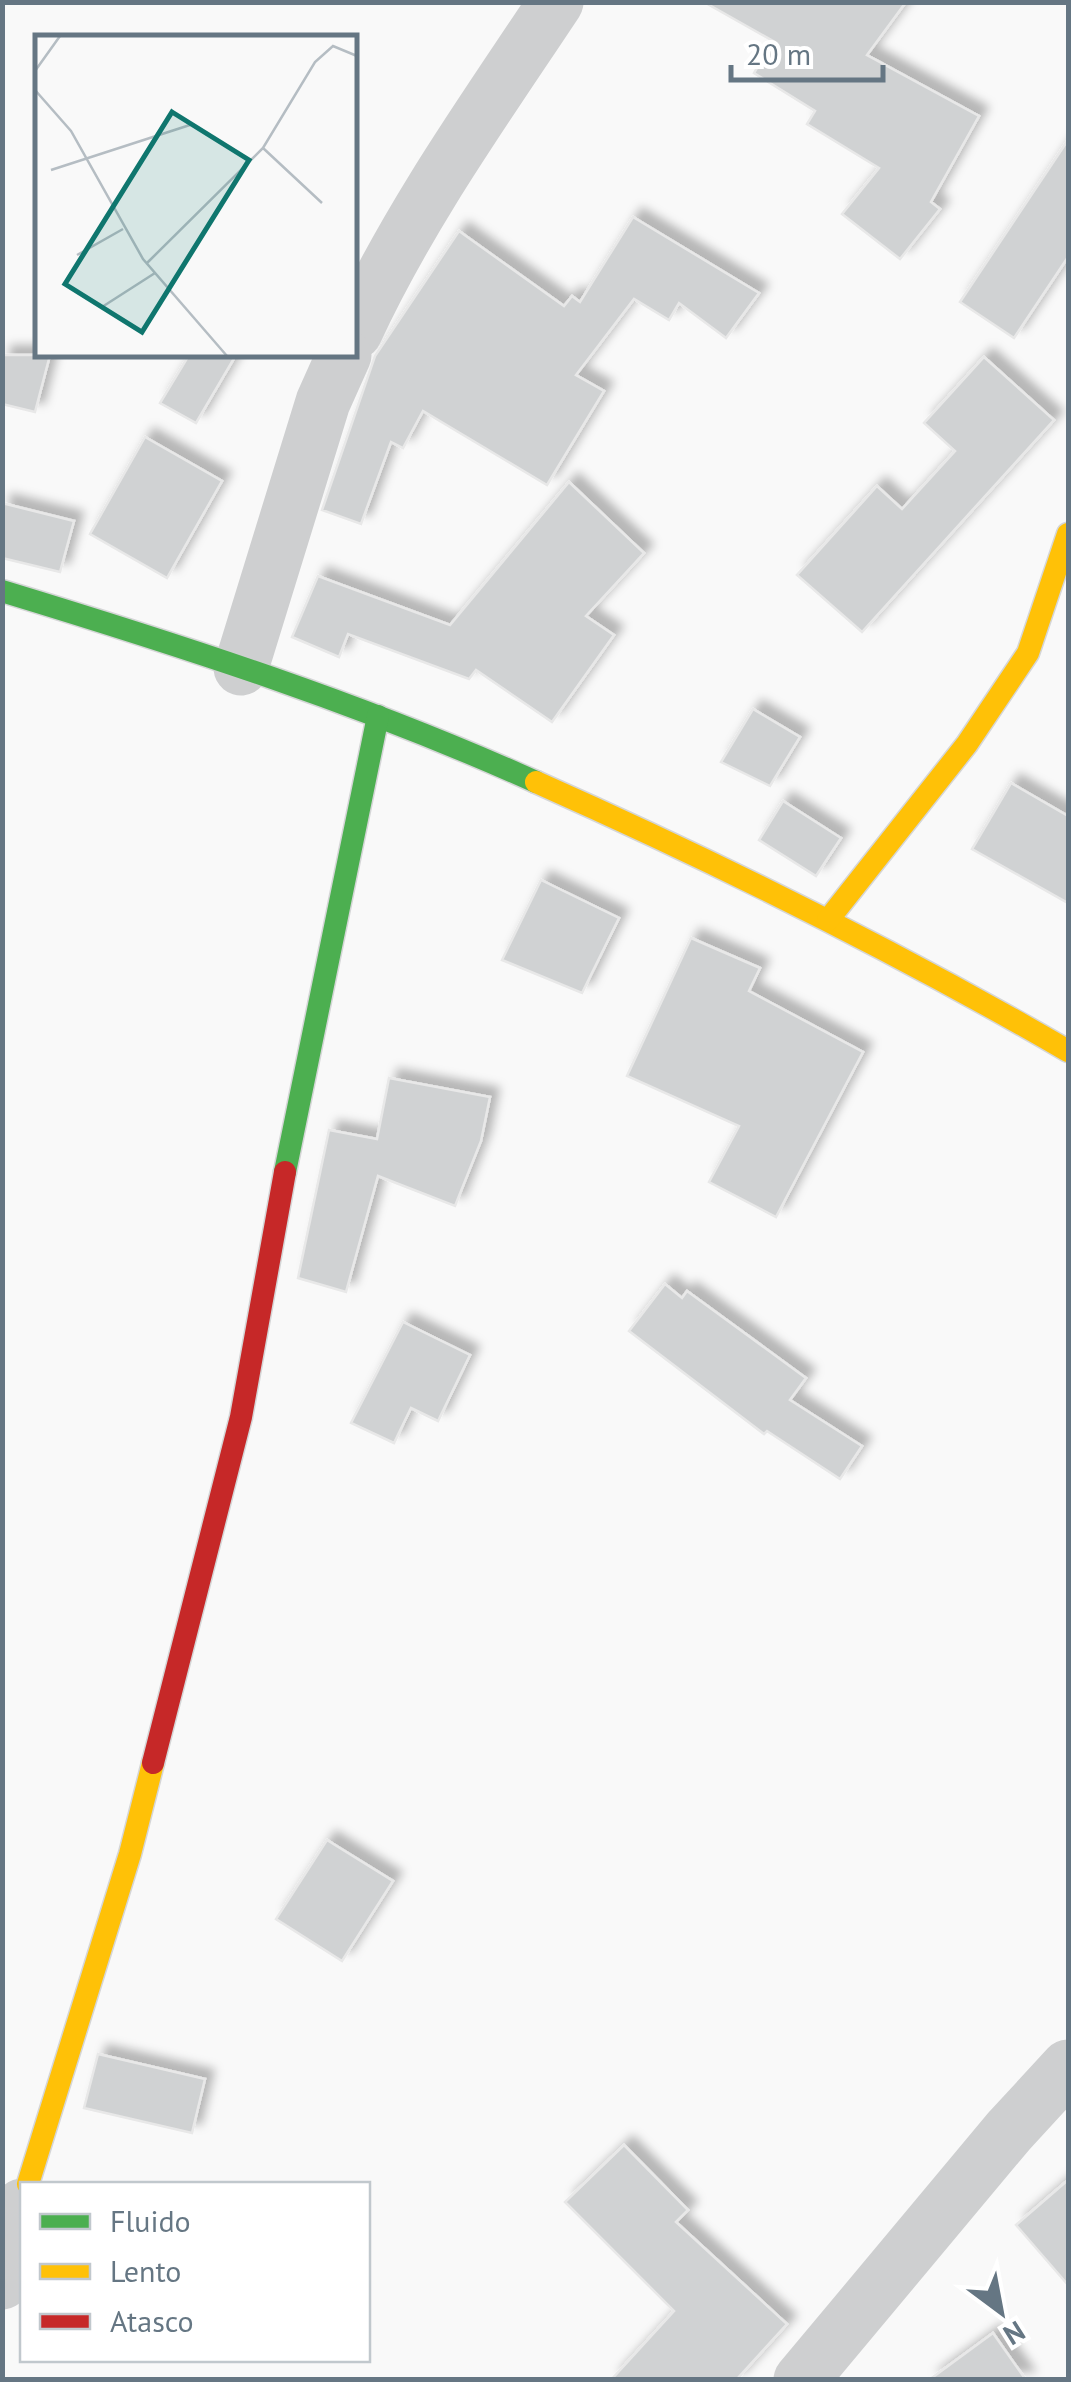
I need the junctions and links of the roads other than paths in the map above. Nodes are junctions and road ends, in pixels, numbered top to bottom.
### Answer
1 (556, 2) edge
2 (358, 326) edge
3 (343, 358) edge
4 (1068, 534) edge
5 (2, 591) edge
6 (241, 668) junction
7 (378, 716) junction
8 (828, 920) junction
9 (1068, 1051) edge
10 (1068, 2067) edge
11 (29, 2182) edge
12 (20, 2214) edge
13 (2, 2282) edge
14 (801, 2380) edge

1 - 2 street
3 - 6 street
4 - 8 street
5 - 6 street
6 - 7 street
7 - 8 street
7 - 11 street
8 - 9 street
10 - 14 street
12 - 13 street

